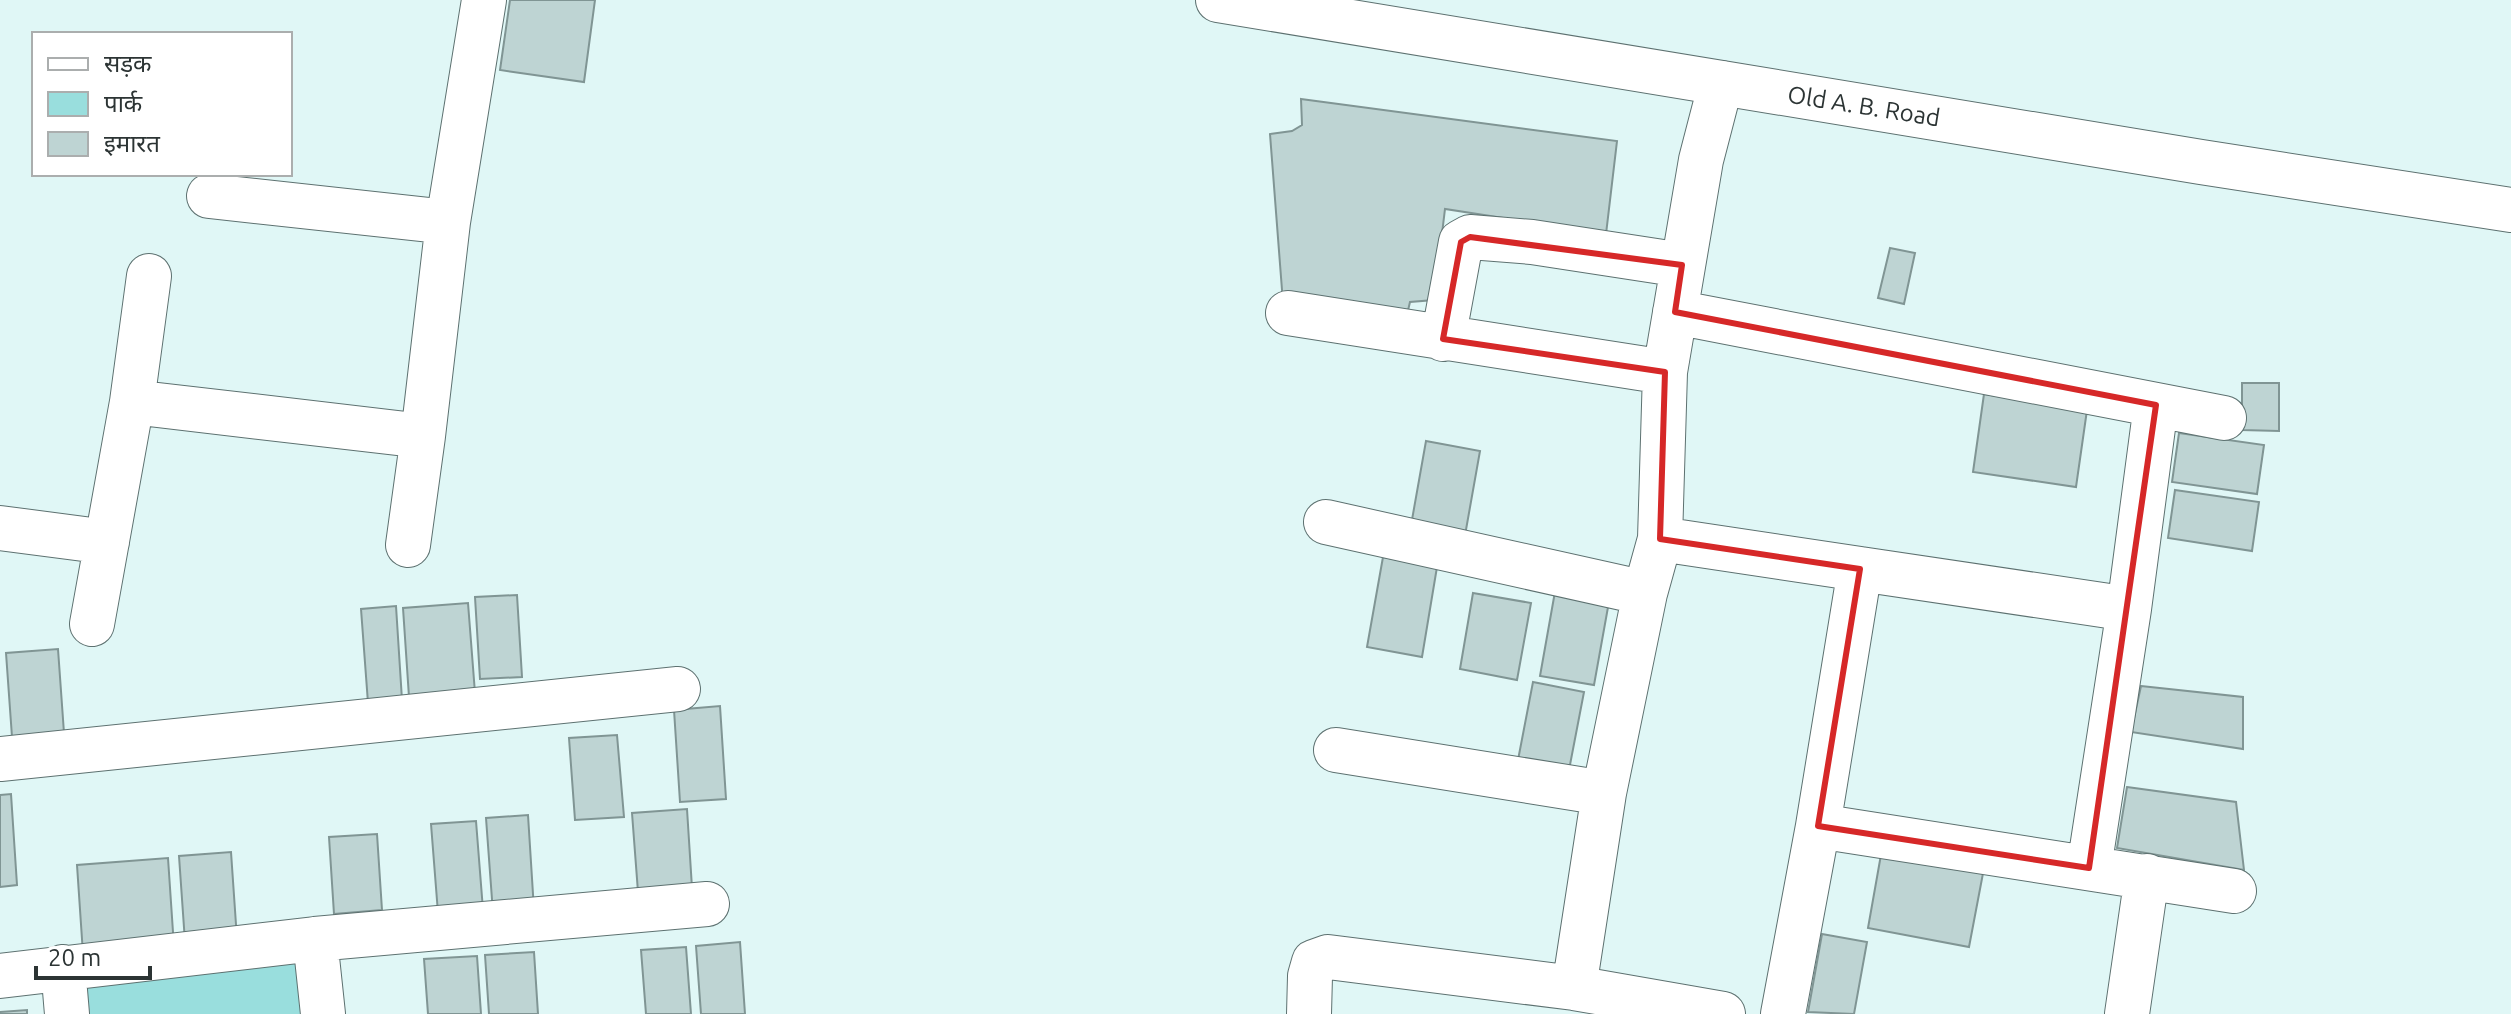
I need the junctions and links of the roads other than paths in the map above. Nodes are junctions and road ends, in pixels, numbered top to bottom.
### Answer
1 (484, 0) edge
2 (1218, 0) edge
3 (1721, 83) junction
4 (209, 196) dead end
5 (2511, 210) edge
6 (448, 222) junction
7 (1682, 265) junction
8 (149, 276) dead end
9 (1675, 312) junction
10 (1288, 313) dead end
11 (1443, 339) junction
12 (1665, 372) junction
13 (132, 402) junction
14 (2156, 405) junction
15 (2224, 418) dead end
16 (423, 436) junction
17 (1326, 522) dead end
18 (0, 528) edge
19 (1660, 539) junction
20 (107, 542) junction
21 (408, 545) dead end
22 (1860, 569) junction
23 (1645, 593) junction
24 (2129, 609) junction
25 (92, 624) dead end
26 (678, 689) dead end
27 (1336, 750) dead end
28 (0, 759) edge
29 (1604, 793) junction
30 (1818, 826) junction
31 (2089, 868) junction
32 (2147, 876) junction
33 (2234, 891) dead end
34 (707, 904) dead end
35 (315, 939) junction
36 (63, 967) junction
37 (0, 976) edge
38 (1574, 988) junction
39 (67, 1014) edge
40 (323, 1014) edge
41 (1309, 1014) edge
42 (1723, 1014) edge
43 (1783, 1014) edge
44 (2127, 1014) edge

1 - 6 street
2 - 3 street, Old A. B. Road
3 - 5 street, Old A. B. Road
3 - 7 street
4 - 6 street
6 - 16 street
7 - 9 street
7 - 11 street
8 - 13 street
9 - 12 street
9 - 14 street
10 - 11 street
11 - 12 street
12 - 19 street
13 - 16 street
13 - 20 street
14 - 15 street
14 - 24 street
16 - 21 street
17 - 23 street
18 - 20 street
19 - 22 street
19 - 23 street
20 - 25 street
22 - 24 street
22 - 30 street
23 - 29 street
24 - 31 street
26 - 28 street
27 - 29 street
29 - 38 street
30 - 31 street
30 - 43 street
31 - 32 street
32 - 33 street
32 - 44 street
34 - 35 street
35 - 36 street
35 - 40 street
36 - 37 street
36 - 39 street
38 - 41 street
38 - 42 street

